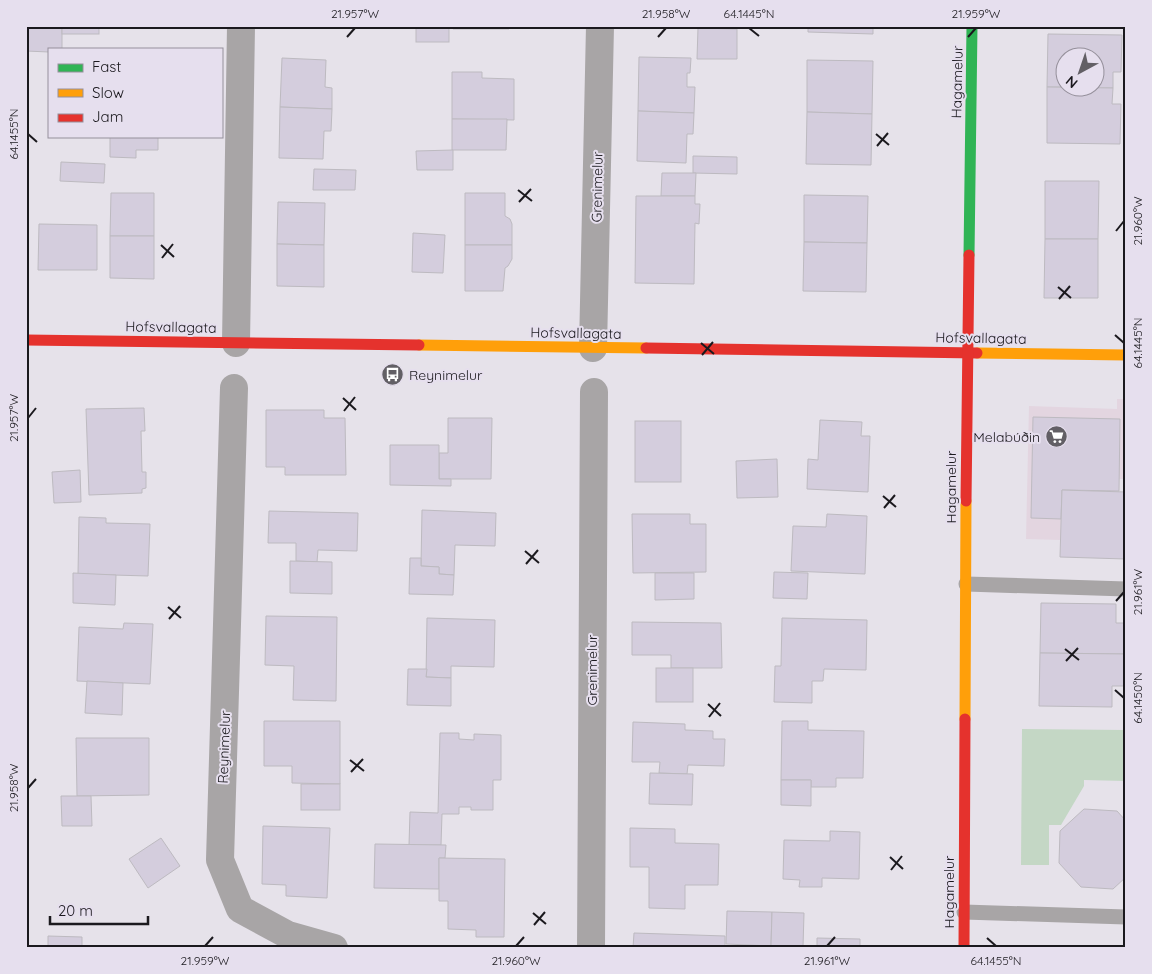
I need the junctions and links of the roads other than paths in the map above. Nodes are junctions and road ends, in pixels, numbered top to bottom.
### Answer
1 (241, 26) edge
2 (600, 26) edge
3 (972, 26) edge
4 (26, 340) edge
5 (236, 343) junction
6 (593, 348) junction
7 (968, 353) junction
8 (1126, 355) edge
9 (234, 388) dead end
10 (594, 392) dead end
11 (966, 584) junction
12 (1126, 589) edge
13 (964, 912) junction
14 (1126, 917) edge
15 (334, 948) edge
16 (591, 948) edge
17 (964, 948) edge

1 - 5 street
2 - 6 street, Grenimelur
3 - 7 street, Hagamelur
4 - 5 street, Hofsvallagata
5 - 6 street, Hofsvallagata
6 - 7 street, Hofsvallagata
7 - 8 street, Hofsvallagata
7 - 11 street, Hagamelur
9 - 15 street, Reynimelur
10 - 16 street, Grenimelur
11 - 12 lane
11 - 13 street, Hagamelur
13 - 14 lane
13 - 17 street, Hagamelur

